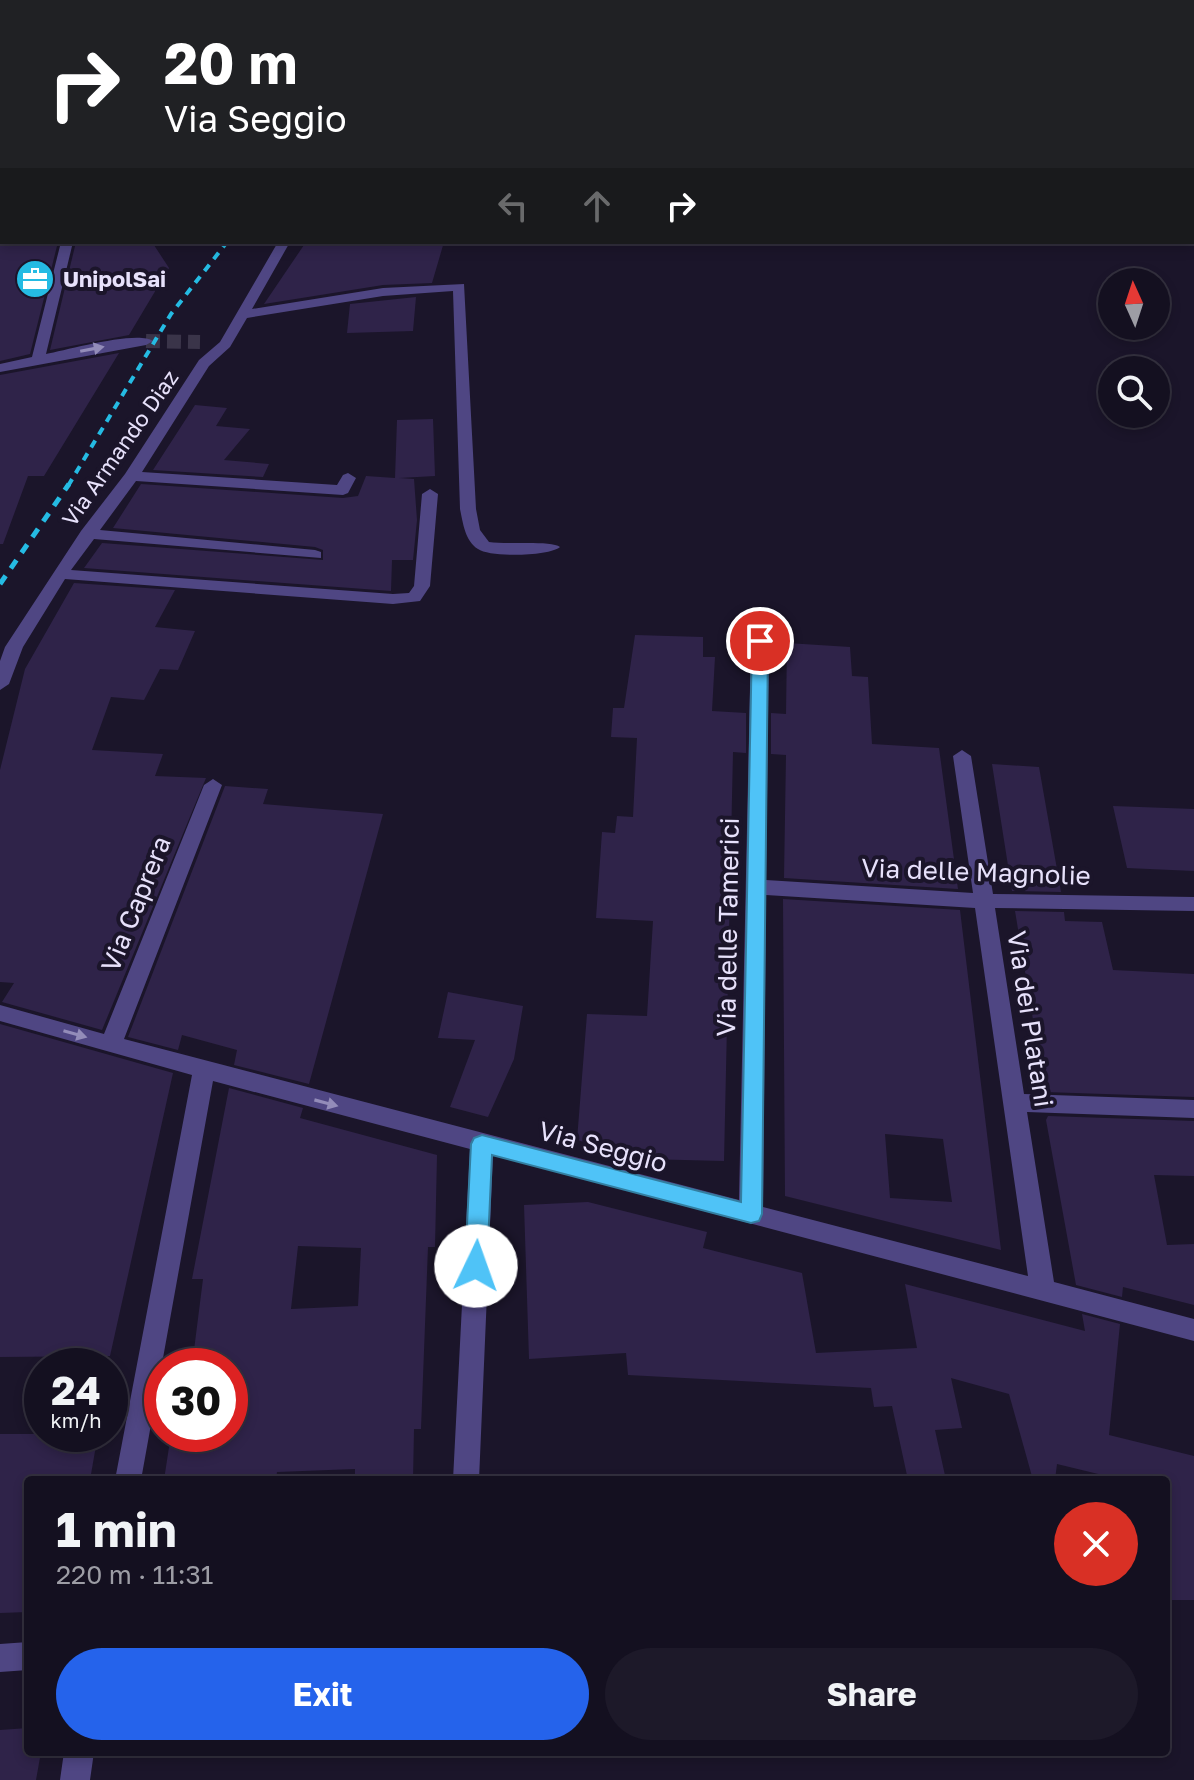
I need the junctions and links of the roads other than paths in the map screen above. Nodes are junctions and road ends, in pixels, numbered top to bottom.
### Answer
1 (67, 244) edge
2 (283, 244) edge
3 (245, 314) junction
4 (146, 341) tunnel mouth
5 (200, 342) tunnel mouth
6 (225, 344) junction
7 (38, 360) junction
8 (0, 368) edge
9 (132, 476) junction
10 (348, 478) dead end
11 (430, 494) dead end
12 (87, 534) junction
13 (552, 547) dead end
14 (315, 555) dead end
15 (60, 574) junction
16 (760, 641) dead end
17 (0, 684) edge
18 (962, 756) dead end
19 (213, 785) dead end
20 (756, 887) junction
21 (984, 901) junction
22 (1194, 904) edge
23 (0, 1013) edge
24 (111, 1044) junction
25 (204, 1070) junction
26 (1015, 1103) junction
27 (1194, 1109) edge
28 (482, 1144) junction
29 (751, 1214) junction
30 (1043, 1291) junction
31 (1194, 1330) edge
32 (129, 1476) edge
33 (466, 1476) edge
34 (24, 1656) edge
35 (0, 1658) edge
36 (78, 1756) edge
37 (75, 1780) edge

1 - 7 street
2 - 3 street, Via Armando Diaz
3 - 6 street, Via Armando Diaz
3 - 13 street
7 -> 4 street
5 - 6 street
6 - 9 street, Via Armando Diaz
7 - 8 street
9 - 10 street
9 - 12 street, Via Armando Diaz
11 - 15 street
12 - 14 street
12 - 15 street, Via Armando Diaz
15 - 17 street, Via Armando Diaz
16 - 20 street, Via delle Tamerici
18 - 21 street, Via dei Platani
19 - 24 street, Via Caprera
20 - 21 street, Via delle Magnolie
20 - 29 street, Via delle Tamerici
21 - 22 street, Via delle Magnolie
21 - 26 street, Via dei Platani
23 -> 24 street, Via Seggio
24 - 25 street, Via Seggio
25 -> 28 street, Via Seggio
25 - 32 street
26 - 27 street
26 - 30 street, Via dei Platani
28 - 29 street, Via Seggio
28 - 33 street
29 - 30 street, Via Seggio
30 - 31 street, Via Seggio
34 - 35 street
36 - 37 street

